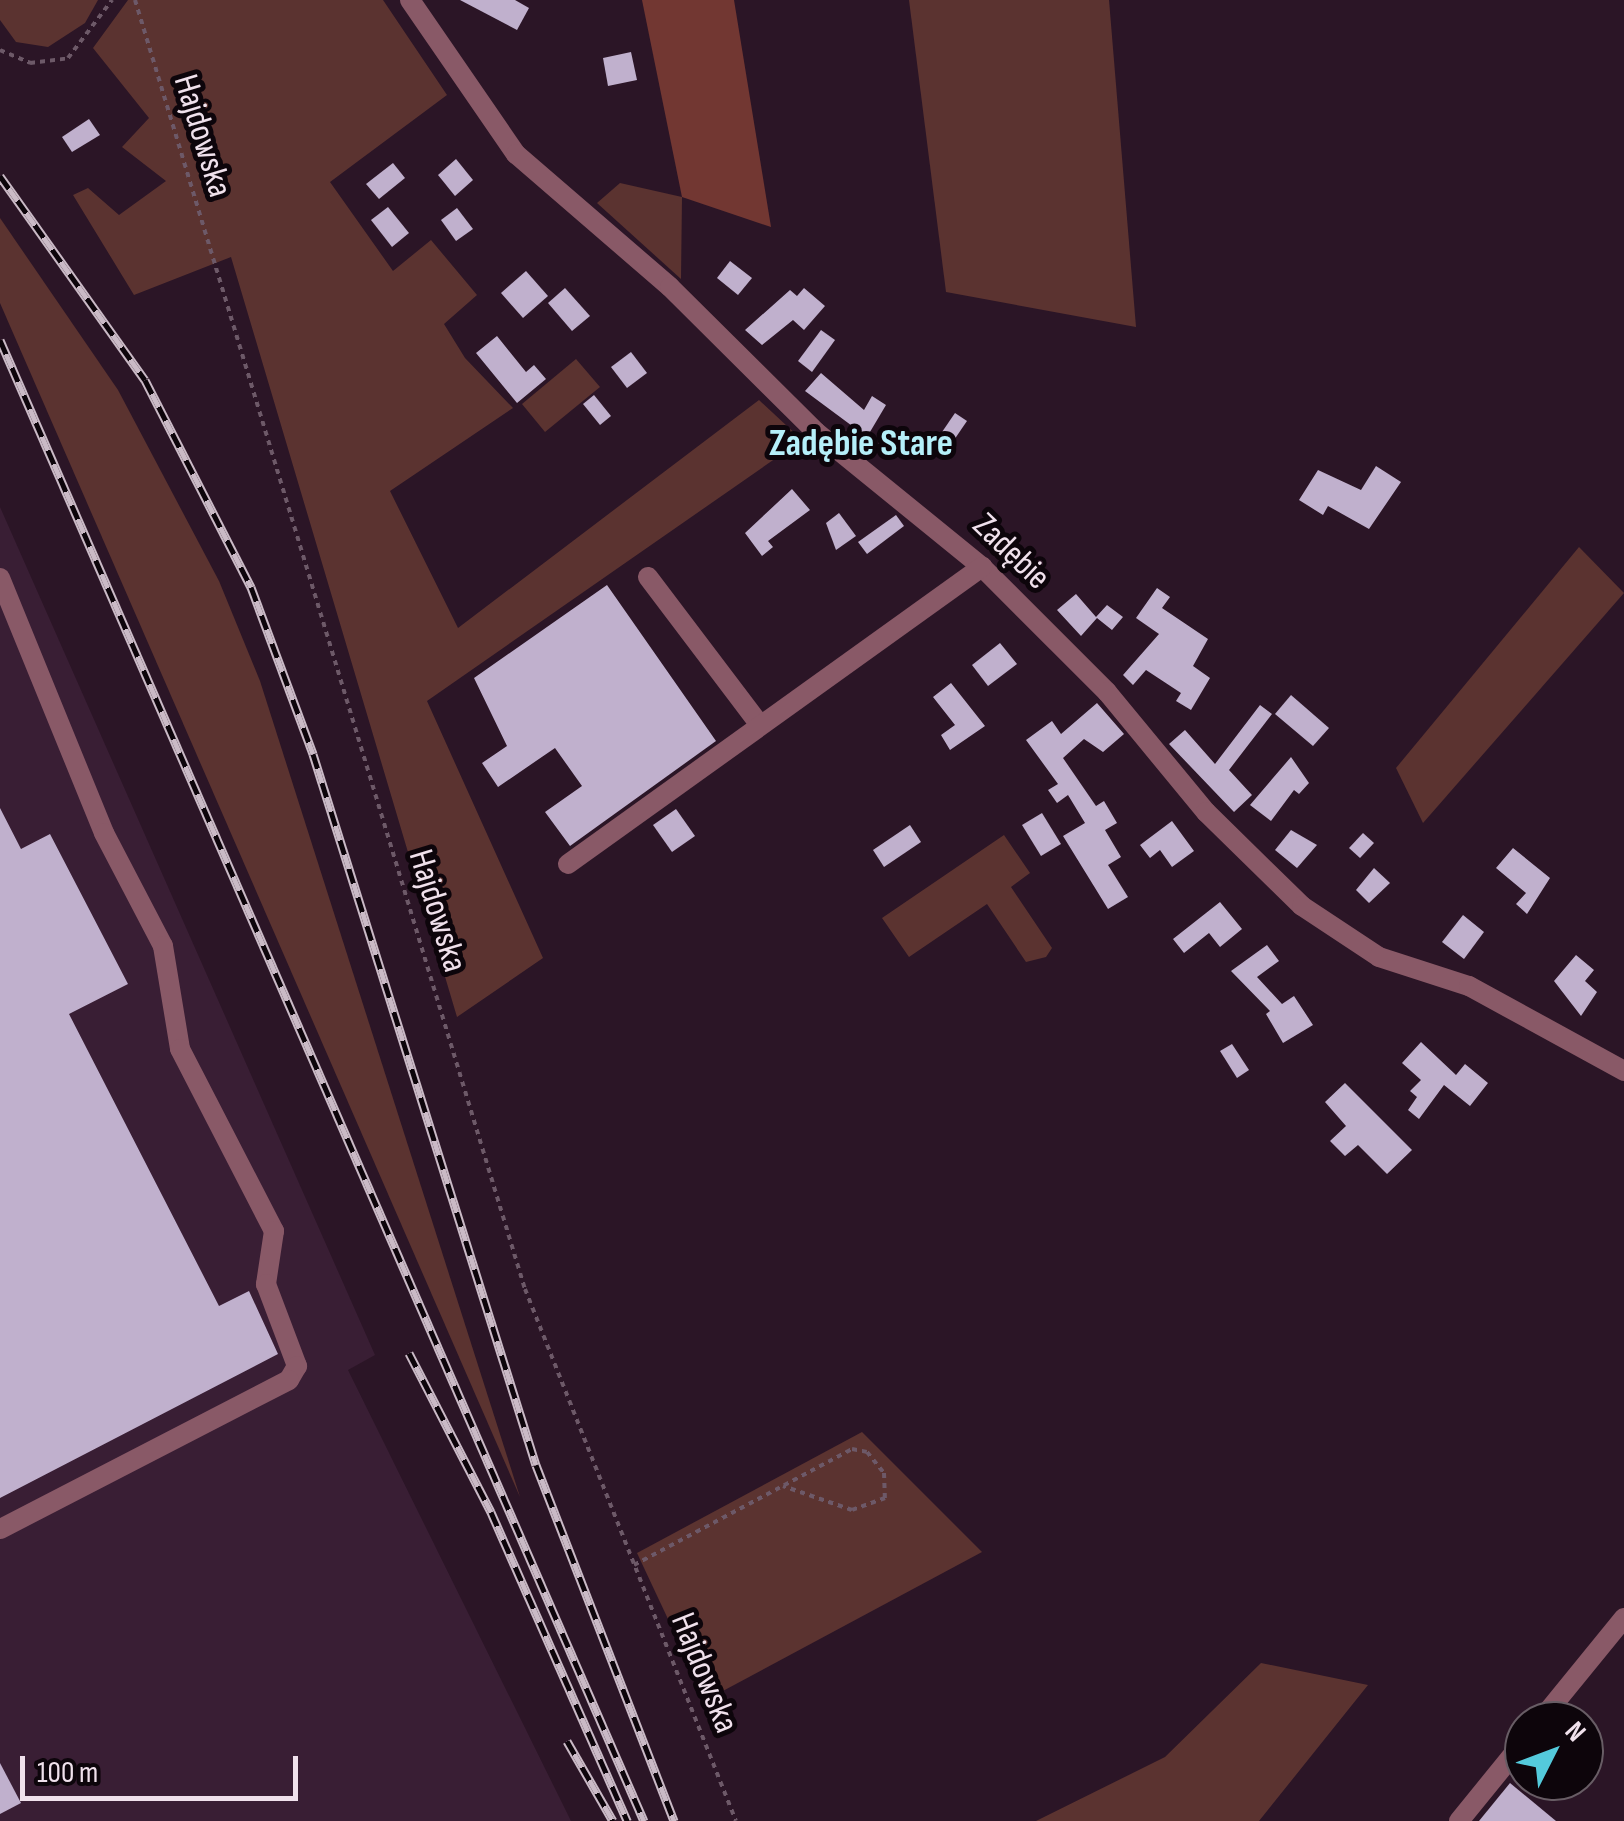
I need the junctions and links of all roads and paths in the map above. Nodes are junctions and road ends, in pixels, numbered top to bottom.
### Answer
1 (112, 0) edge
2 (135, 0) edge
3 (410, 0) edge
4 (0, 50) edge
5 (982, 567) junction
6 (0, 578) edge
7 (648, 578) dead end
8 (759, 724) junction
9 (568, 864) dead end
10 (1624, 1071) edge
11 (783, 1486) junction
12 (0, 1528) edge
13 (634, 1566) junction
14 (1624, 1618) edge
15 (1556, 1701) edge
16 (1504, 1766) edge
17 (736, 1821) edge
18 (1459, 1821) edge

1 - 4 path
2 - 13 path, Hajdowska
3 - 5 street, Zadębie
5 - 8 street
5 - 10 street, Zadębie
6 - 12 street
7 - 8 street
8 - 9 street
11 - 11 path
11 - 13 path
13 - 17 path, Hajdowska
14 - 15 street
16 - 18 street

